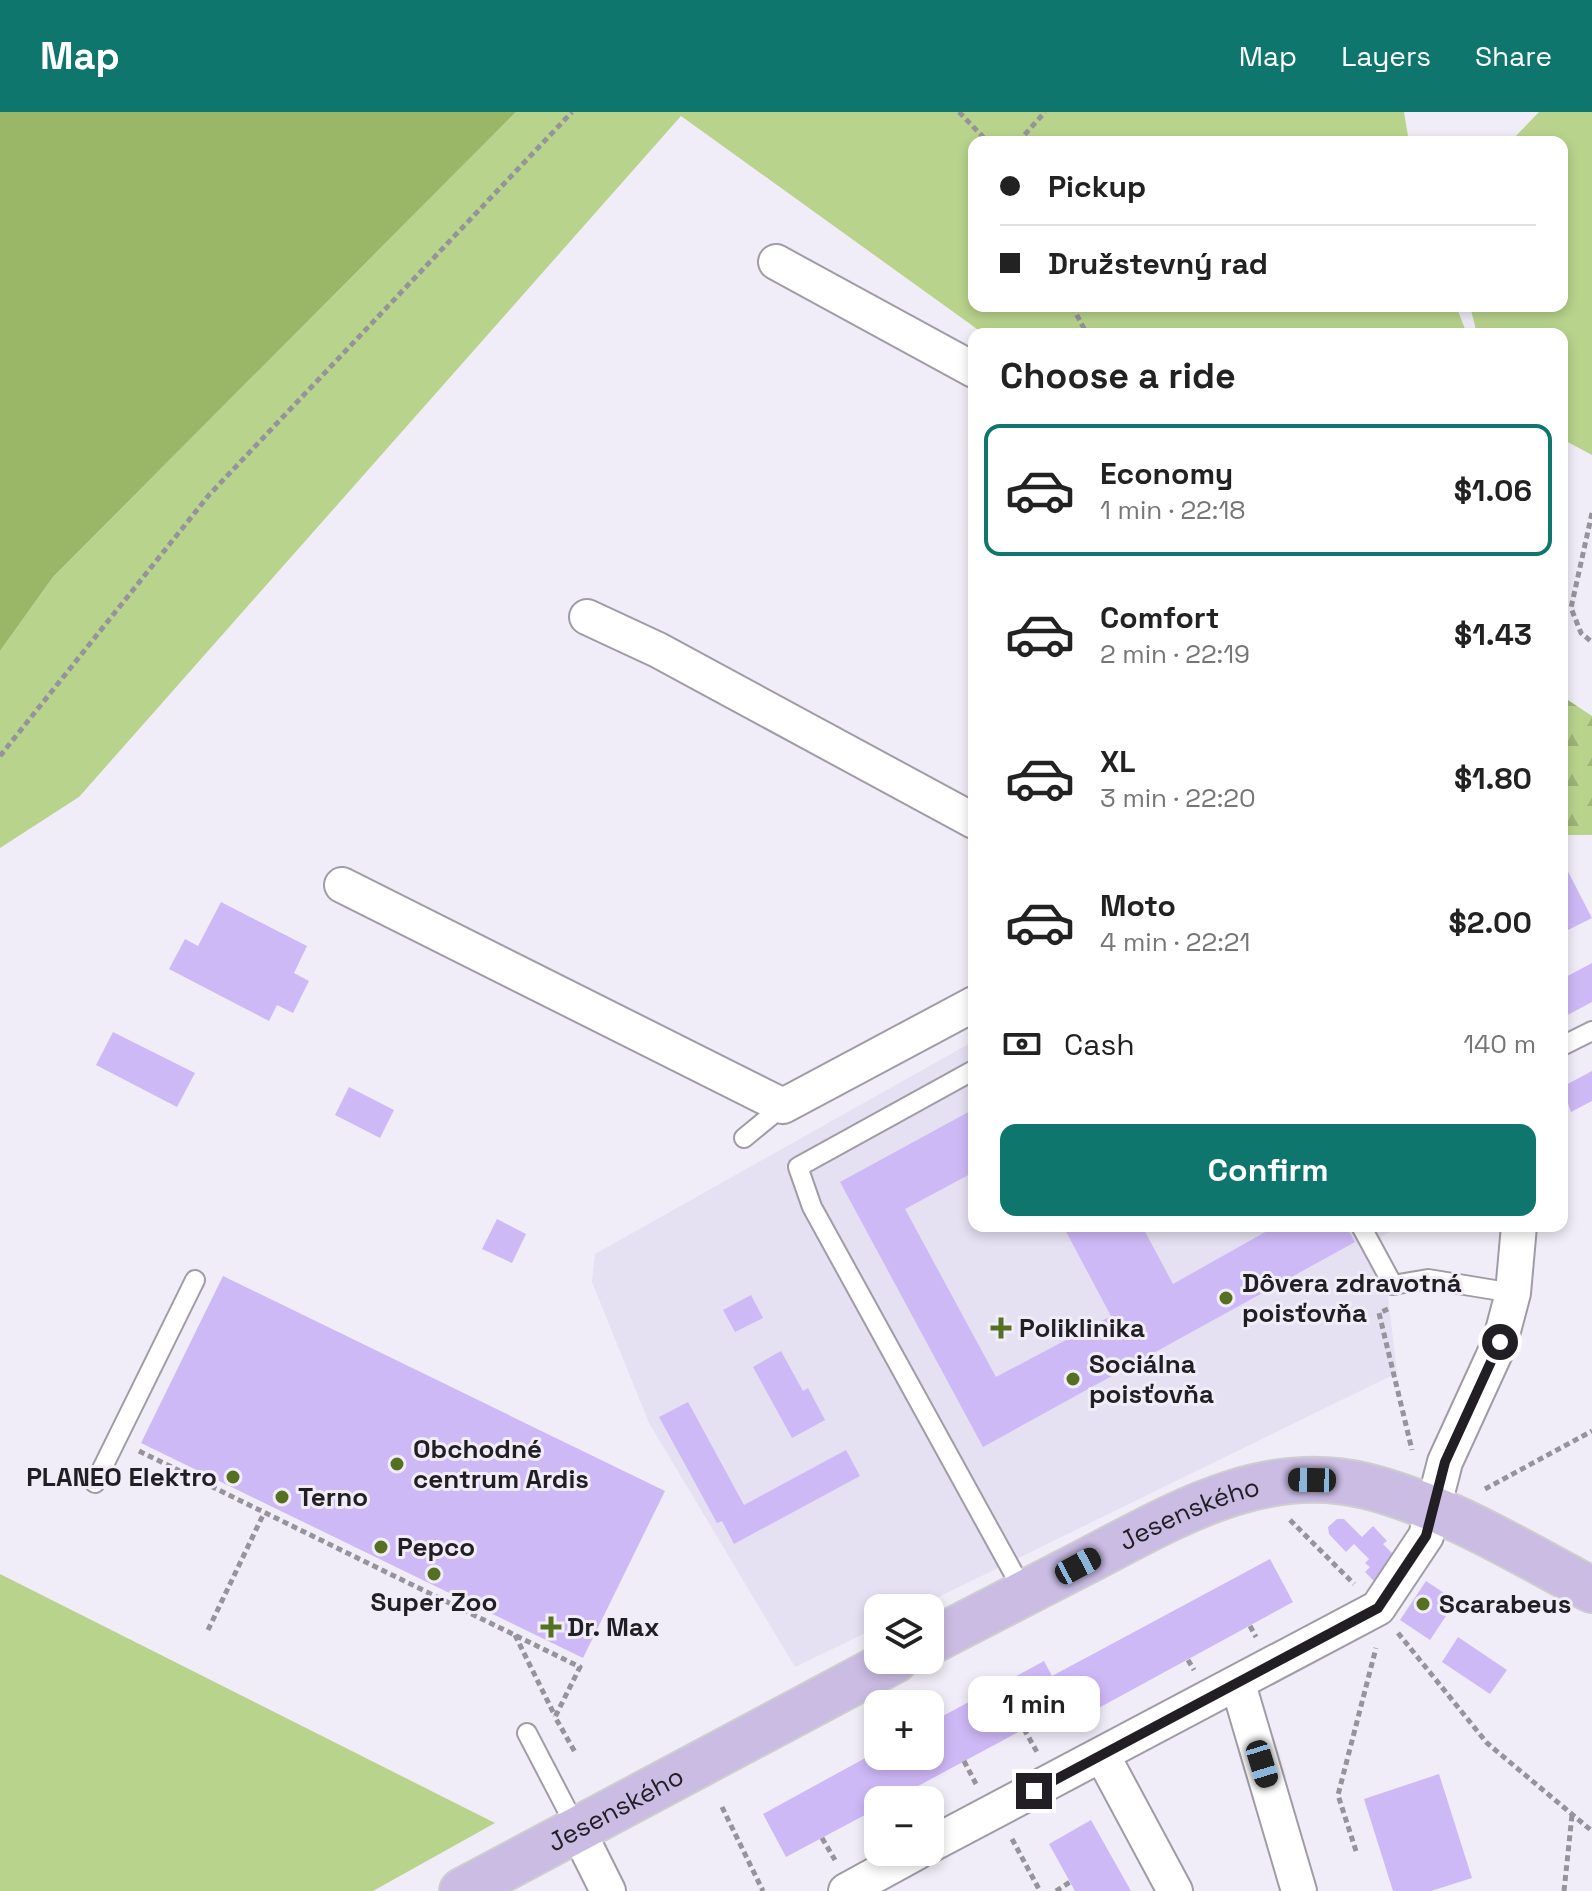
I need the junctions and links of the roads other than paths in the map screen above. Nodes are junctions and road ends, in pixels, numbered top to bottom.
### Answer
1 (776, 262) dead end
2 (968, 367) edge
3 (587, 617) dead end
4 (968, 818) edge
5 (342, 885) dead end
6 (968, 1007) edge
7 (1592, 1031) edge
8 (1568, 1043) edge
9 (968, 1073) edge
10 (783, 1106) junction
11 (744, 1138) dead end
12 (1364, 1232) edge
13 (1518, 1232) edge
14 (195, 1280) dead end
15 (1513, 1293) junction
16 (95, 1483) dead end
17 (1431, 1509) junction
18 (1592, 1590) edge
19 (1025, 1594) junction
20 (944, 1635) edge
21 (869, 1674) edge
22 (1238, 1684) junction
23 (527, 1733) dead end
24 (1102, 1755) junction
25 (577, 1829) junction
26 (944, 1838) edge
27 (892, 1866) edge
28 (462, 1891) edge
29 (608, 1891) edge
30 (846, 1891) edge
31 (1175, 1891) edge
32 (1299, 1891) edge

1 - 2 street
3 - 4 street
5 - 10 street
6 - 10 street
7 - 8 lane
9 - 19 lane
10 - 11 lane
12 - 15 lane
13 - 15 street
14 - 16 lane
15 - 17 street
17 - 18 main road, Jesenského
17 - 19 main road, Jesenského
17 - 22 street
19 - 20 main road, Jesenského
21 - 25 main road, Jesenského
22 - 24 street
22 - 32 street
23 - 25 lane
24 - 26 street
24 - 31 street
25 - 28 main road, Jesenského
25 - 29 street
27 - 30 street

